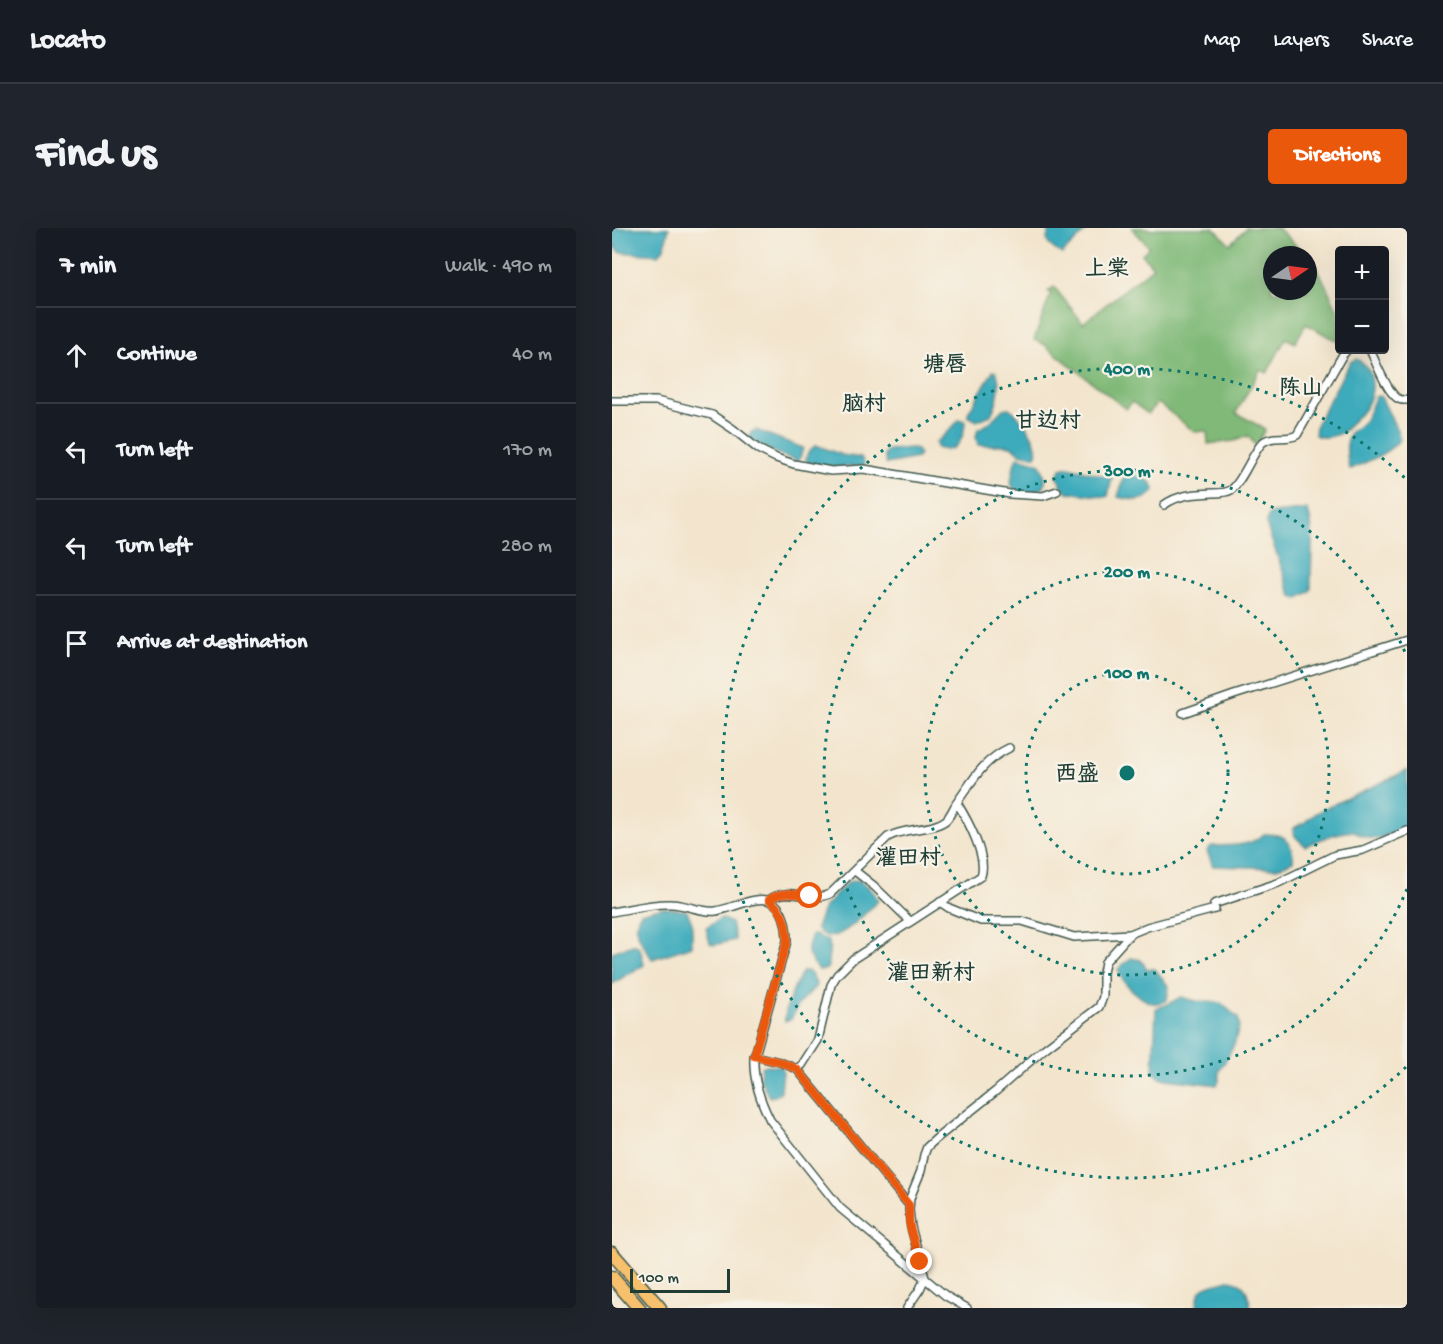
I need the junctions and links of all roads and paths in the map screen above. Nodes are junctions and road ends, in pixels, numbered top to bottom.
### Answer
1 (1344, 354) edge
2 (1372, 354) edge
3 (1407, 400) edge
4 (612, 401) edge
5 (1057, 490) dead end
6 (1164, 505) dead end
7 (1407, 640) edge
8 (1184, 713) dead end
9 (1009, 748) dead end
10 (957, 803) junction
11 (1407, 831) edge
12 (855, 871) junction
13 (769, 900) junction
14 (940, 902) junction
15 (612, 912) edge
16 (910, 921) junction
17 (1130, 934) junction
18 (754, 1056) junction
19 (797, 1069) junction
20 (909, 1205) junction
21 (612, 1253) edge
22 (612, 1277) edge
23 (925, 1278) junction
24 (639, 1308) edge
25 (660, 1308) edge
26 (907, 1308) edge
27 (967, 1308) edge

1 - 6 street
2 - 3 street
4 - 5 street
7 - 8 street
9 - 10 street
10 - 12 street
10 - 14 street
11 - 17 street
12 - 13 street
12 - 16 street
13 - 15 street
13 - 18 street
14 - 16 street
14 - 17 street
16 - 19 street
17 - 20 street
18 - 19 street
18 - 23 street
19 - 20 street
20 - 23 street
21 - 25 highway
22 - 24 highway
23 - 26 street
23 - 27 street

